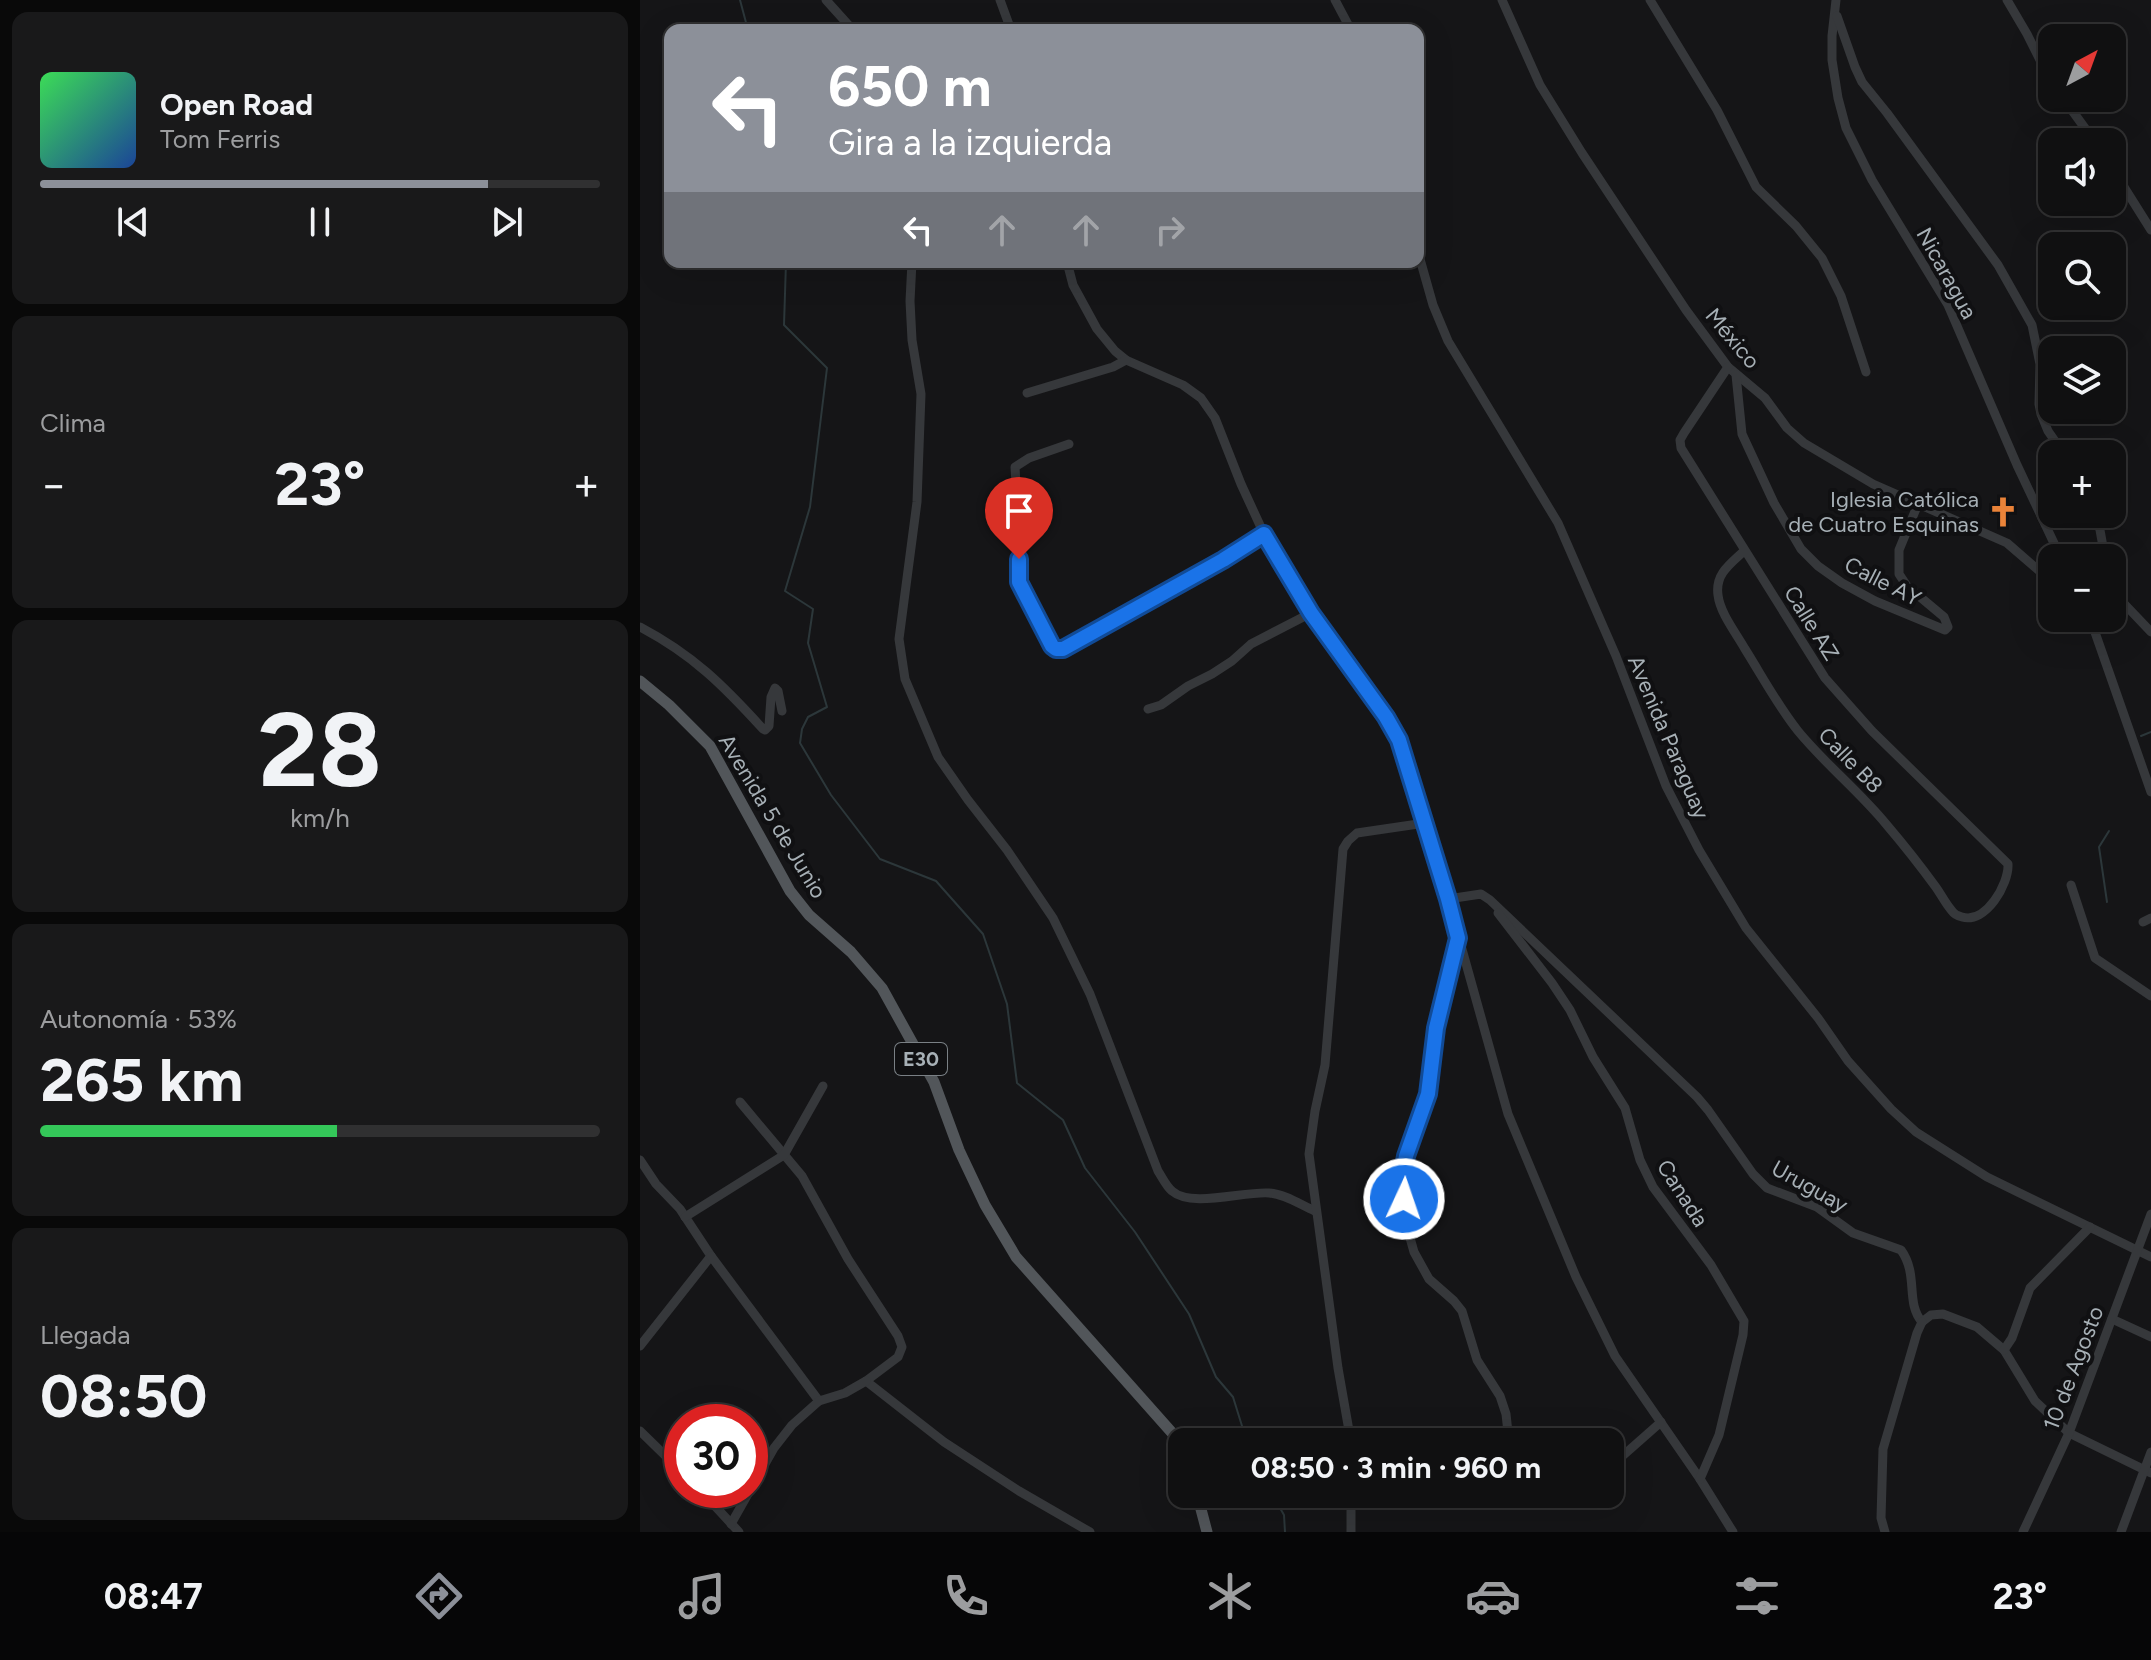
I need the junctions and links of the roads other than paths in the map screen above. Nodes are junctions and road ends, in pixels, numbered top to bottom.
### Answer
1 (826, 0) edge
2 (1000, 0) edge
3 (1335, 0) edge
4 (1502, 0) edge
5 (1650, 0) edge
6 (1836, 0) edge
7 (2007, 0) edge
8 (1836, 12) junction
9 (848, 24) edge
10 (1009, 24) edge
11 (1348, 24) edge
12 (2038, 56) edge
13 (2126, 190) edge
14 (2151, 230) edge
15 (912, 268) edge
16 (1069, 268) edge
17 (1423, 268) edge
18 (1126, 360) junction
19 (1732, 371) junction
20 (1866, 372) dead end
21 (1027, 393) dead end
22 (2054, 440) edge
23 (1069, 444) dead end
24 (1918, 504) junction
25 (1264, 534) junction
26 (2054, 544) edge
27 (1744, 551) junction
28 (2038, 570) edge
29 (2126, 606) edge
30 (1311, 613) junction
31 (640, 627) edge
32 (2095, 632) edge
33 (2151, 632) edge
34 (640, 681) edge
35 (1148, 709) dead end
36 (782, 711) dead end
37 (2151, 792) edge
38 (1425, 823) junction
39 (2008, 864) joint
40 (2071, 885) dead end
41 (1448, 899) junction
42 (1490, 900) junction
43 (1458, 938) junction
44 (2151, 996) edge
45 (823, 1086) dead end
46 (740, 1102) dead end
47 (784, 1155) junction
48 (640, 1160) edge
49 (1315, 1211) junction
50 (2151, 1214) edge
51 (685, 1217) junction
52 (2090, 1227) junction
53 (2137, 1250) junction
54 (711, 1256) junction
55 (2151, 1257) edge
56 (2112, 1319) junction
57 (1922, 1322) junction
58 (2151, 1337) edge
59 (640, 1346) edge
60 (2004, 1350) junction
61 (866, 1381) junction
62 (819, 1401) junction
63 (1661, 1422) junction
64 (1168, 1428) edge
65 (1348, 1428) edge
66 (1508, 1428) edge
67 (640, 1431) edge
68 (2069, 1433) junction
69 (2151, 1452) edge
70 (664, 1454) edge
71 (1624, 1455) edge
72 (2148, 1471) edge
73 (1700, 1479) junction
74 (716, 1508) edge
75 (1201, 1508) edge
76 (1351, 1508) edge
77 (731, 1524) junction
78 (739, 1532) edge
79 (1090, 1532) edge
80 (1207, 1532) edge
81 (1351, 1532) edge
82 (1733, 1532) edge
83 (1885, 1532) edge
84 (2023, 1532) edge
85 (2121, 1532) edge

1 - 9 street
2 - 10 street
3 - 11 street
4 - 19 street, México
5 - 20 street
6 - 8 street, Nicaragua
7 - 12 street
8 - 22 street
8 - 26 street, Nicaragua
13 - 14 street
15 - 49 street
16 - 18 street
17 - 52 street, Avenida Paraguay
18 - 21 street
18 - 25 street
19 - 24 street, México
19 - 24 street, Calle AY
19 - 27 street, Calle AZ
23 - 25 street
24 - 28 street, México
25 - 30 street
27 - 39 street, Calle AZ
27 - 39 street, Calle B8
29 - 33 street
30 - 35 street
30 - 38 street
31 - 36 street
32 - 37 street
34 - 64 main road, Avenida 5 de Junio / E30
38 - 41 street
38 - 49 street
40 - 44 street
41 - 42 street
41 - 43 street
42 - 57 street, Uruguay
42 - 73 street, Canada
43 - 63 street
43 - 66 street
45 - 47 street
46 - 47 street
47 - 51 street
47 - 61 street
48 - 51 street
49 - 65 street
50 - 53 street, 10 de Agosto
51 - 54 street
52 - 53 street, Avenida Paraguay
52 - 60 street
53 - 55 street, Avenida Paraguay
53 - 56 street, 10 de Agosto
54 - 59 street
54 - 62 street
56 - 58 street
56 - 68 street, 10 de Agosto
57 - 60 street
57 - 83 street
60 - 68 street
61 - 62 street
61 - 79 street
62 - 77 street
63 - 71 street
63 - 73 street
67 - 70 street
68 - 72 street
68 - 84 street, 10 de Agosto
69 - 72 street
72 - 85 street
73 - 82 street
74 - 77 street
75 - 80 main road
76 - 81 street
77 - 78 street

